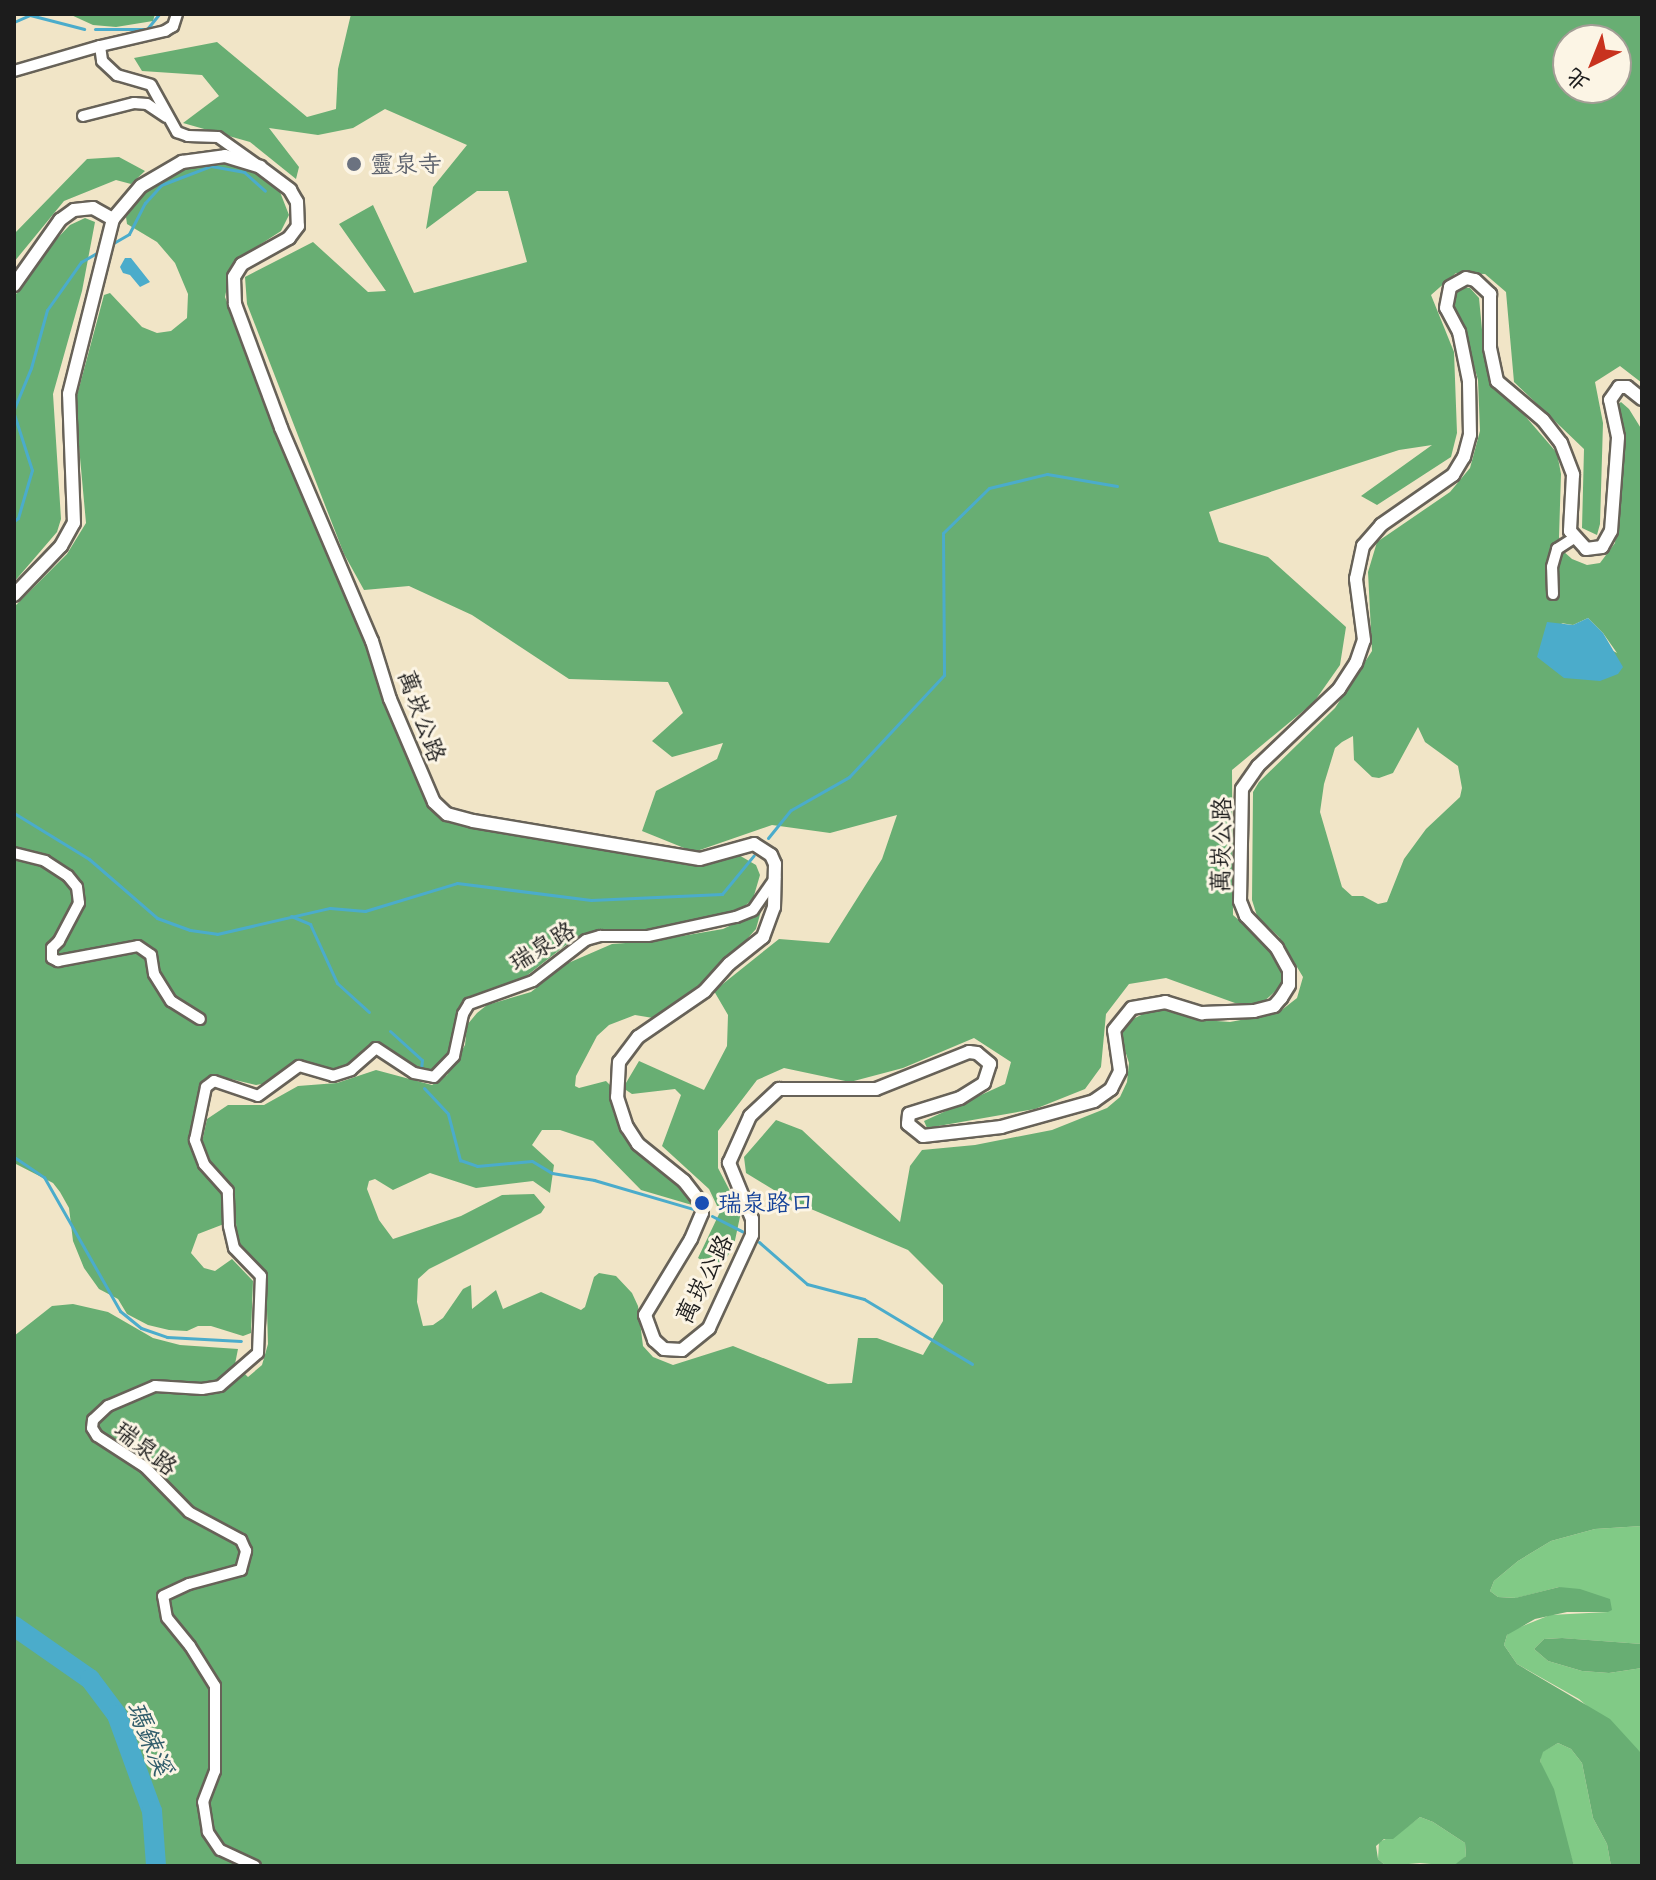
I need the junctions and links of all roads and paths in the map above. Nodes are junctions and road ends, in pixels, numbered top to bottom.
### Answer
1 (177, 14) edge
2 (100, 46) junction
3 (14, 71) edge
4 (83, 116) dead end
5 (168, 119) junction
6 (260, 167) junction
7 (113, 219) junction
8 (14, 285) edge
9 (1642, 399) edge
10 (1574, 538) junction
11 (1553, 594) dead end
12 (14, 595) edge
13 (14, 853) edge
14 (775, 878) junction
15 (200, 1019) dead end
16 (255, 1866) edge

1 - 2 street
2 - 3 street
2 - 5 street
4 - 5 street
5 - 6 street
6 - 7 street, 萬崁公路
6 - 14 street, 萬崁公路
7 - 8 street
7 - 12 street, 萬崁公路
9 - 10 street
10 - 11 street
10 - 14 street, 萬崁公路
13 - 15 street
14 - 16 street, 瑞泉路

